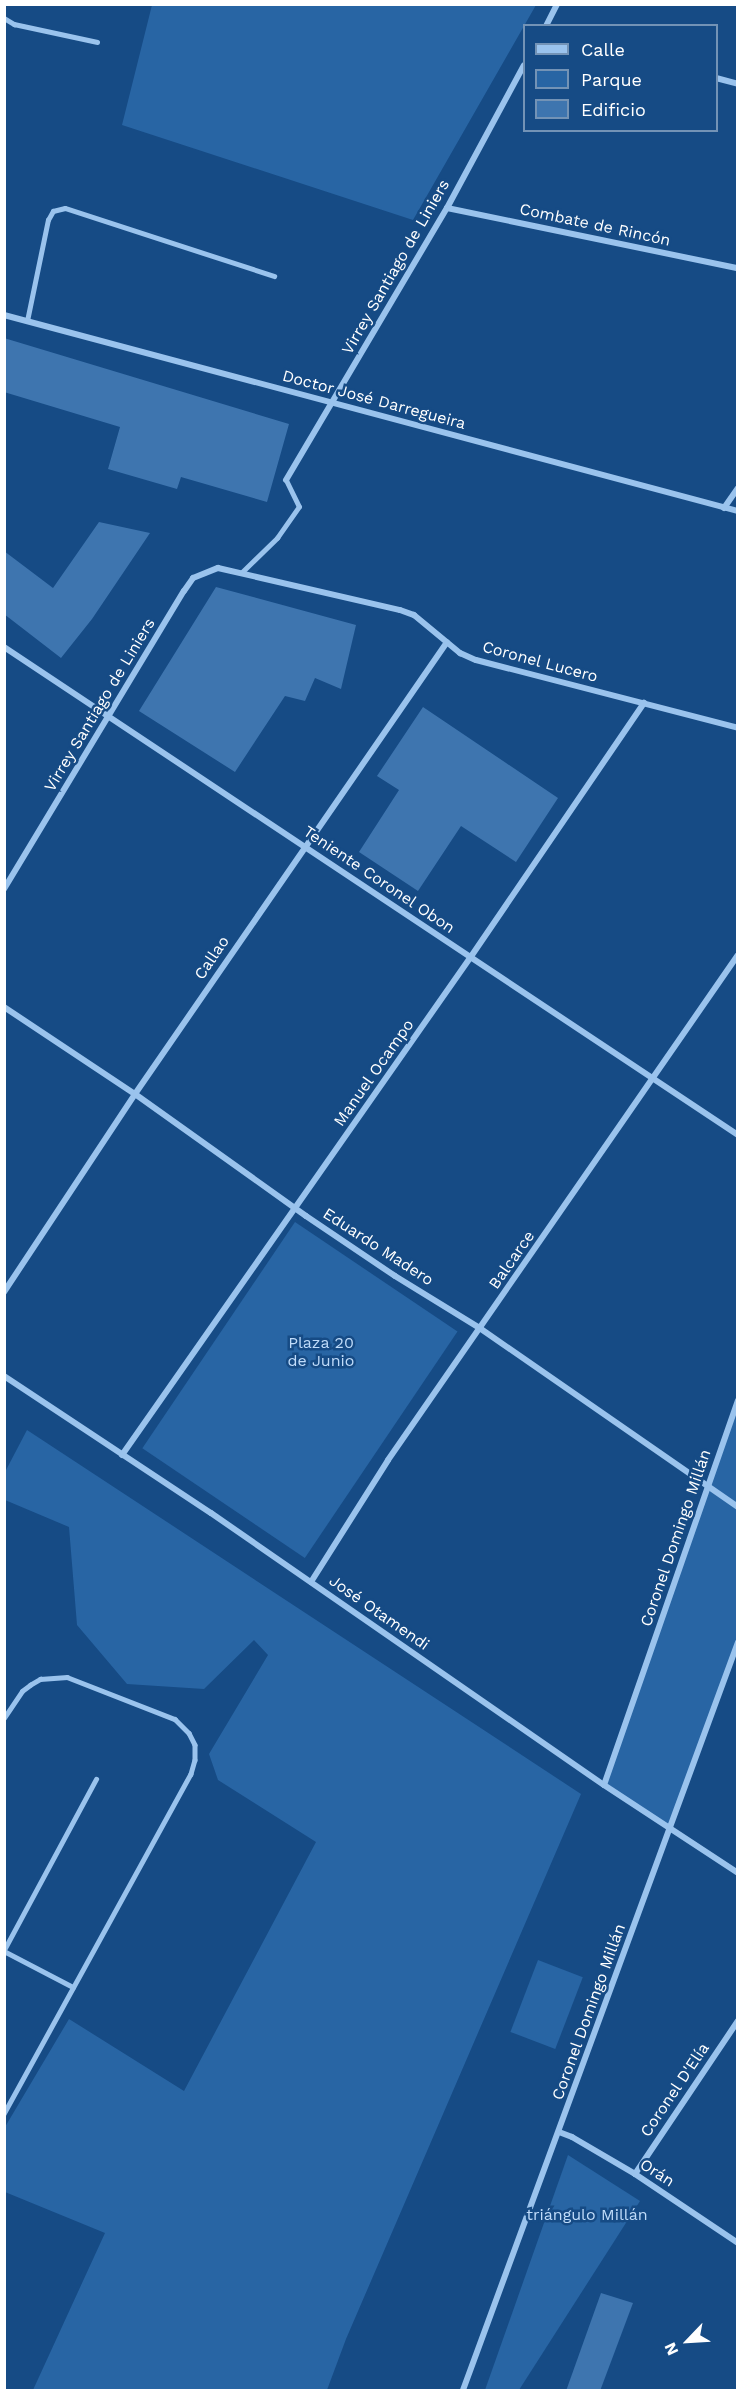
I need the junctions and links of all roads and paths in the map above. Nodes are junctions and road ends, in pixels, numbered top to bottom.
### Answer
1 (557, 4) edge
2 (4, 18) edge
3 (547, 24) edge
4 (97, 42) dead end
5 (523, 69) edge
6 (718, 78) edge
7 (738, 84) edge
8 (447, 208) junction
9 (738, 268) edge
10 (274, 276) dead end
11 (4, 315) edge
12 (27, 321) junction
13 (332, 403) junction
14 (285, 480) joint
15 (738, 489) edge
16 (724, 508) junction
17 (738, 512) edge
18 (242, 572) junction
19 (447, 642) junction
20 (4, 647) edge
21 (644, 703) junction
22 (108, 717) junction
23 (738, 728) edge
24 (305, 846) junction
25 (4, 890) edge
26 (738, 955) edge
27 (470, 958) junction
28 (4, 1007) edge
29 (654, 1080) junction
30 (135, 1094) junction
31 (738, 1135) edge
32 (295, 1209) junction
33 (4, 1292) edge
34 (481, 1329) junction
35 (4, 1376) edge
36 (738, 1401) edge
37 (122, 1455) junction
38 (708, 1488) junction
39 (738, 1507) edge
40 (311, 1582) junction
41 (738, 1642) edge
42 (4, 1718) edge
43 (96, 1779) dead end
44 (604, 1785) junction
45 (671, 1827) junction
46 (738, 1873) edge
47 (4, 1951) edge
48 (73, 1987) junction
49 (738, 2021) edge
50 (4, 2114) edge
51 (559, 2132) junction
52 (635, 2174) junction
53 (738, 2243) edge
54 (463, 2391) edge

1 - 3 street
2 - 4 lane
5 - 8 street, Virrey Santiago de Liniers
6 - 7 street
8 - 9 street, Combate de Rincón
8 - 13 street, Virrey Santiago de Liniers
10 - 12 lane
11 - 12 street, Doctor José Darregueira
12 - 13 street, Doctor José Darregueira
13 - 14 street, Virrey Santiago de Liniers
13 - 16 street, Doctor José Darregueira
14 - 18 lane
15 - 16 street
16 - 17 street, Doctor José Darregueira
18 - 19 street, Coronel Lucero
18 - 22 street, Virrey Santiago de Liniers
19 - 21 street, Coronel Lucero
19 - 24 street, Callao
20 - 22 street, Teniente Coronel Obon
21 - 23 street, Coronel Lucero
21 - 27 street, Manuel Ocampo
22 - 24 street, Teniente Coronel Obon
22 - 25 street, Virrey Santiago de Liniers
24 - 27 street, Teniente Coronel Obon
24 - 30 street, Callao
26 - 29 street, Balcarce
27 - 29 street, Teniente Coronel Obon
27 - 32 street, Manuel Ocampo
28 - 30 street, Eduardo Madero
29 - 31 street, Teniente Coronel Obon
29 - 34 street, Balcarce
30 - 32 street, Eduardo Madero
30 - 33 street, Callao
32 - 34 street, Eduardo Madero
32 - 37 street, Manuel Ocampo
34 - 38 street, Eduardo Madero
34 - 40 street, Balcarce
35 - 37 street, José Otamendi
36 - 38 street, Coronel Domingo Millán
37 - 40 street, José Otamendi
38 - 39 street, Eduardo Madero
38 - 44 street, Coronel Domingo Millán
40 - 44 street, José Otamendi
41 - 45 street, Coronel Domingo Millán
42 - 48 lane
43 - 47 lane
44 - 45 street, José Otamendi
45 - 46 street, José Otamendi
45 - 51 street, Coronel Domingo Millán
47 - 48 lane
48 - 50 lane
49 - 52 street, Coronel D'Elía
51 - 52 street, Orán
51 - 54 street, Coronel Domingo Millán
52 - 53 street, Orán

